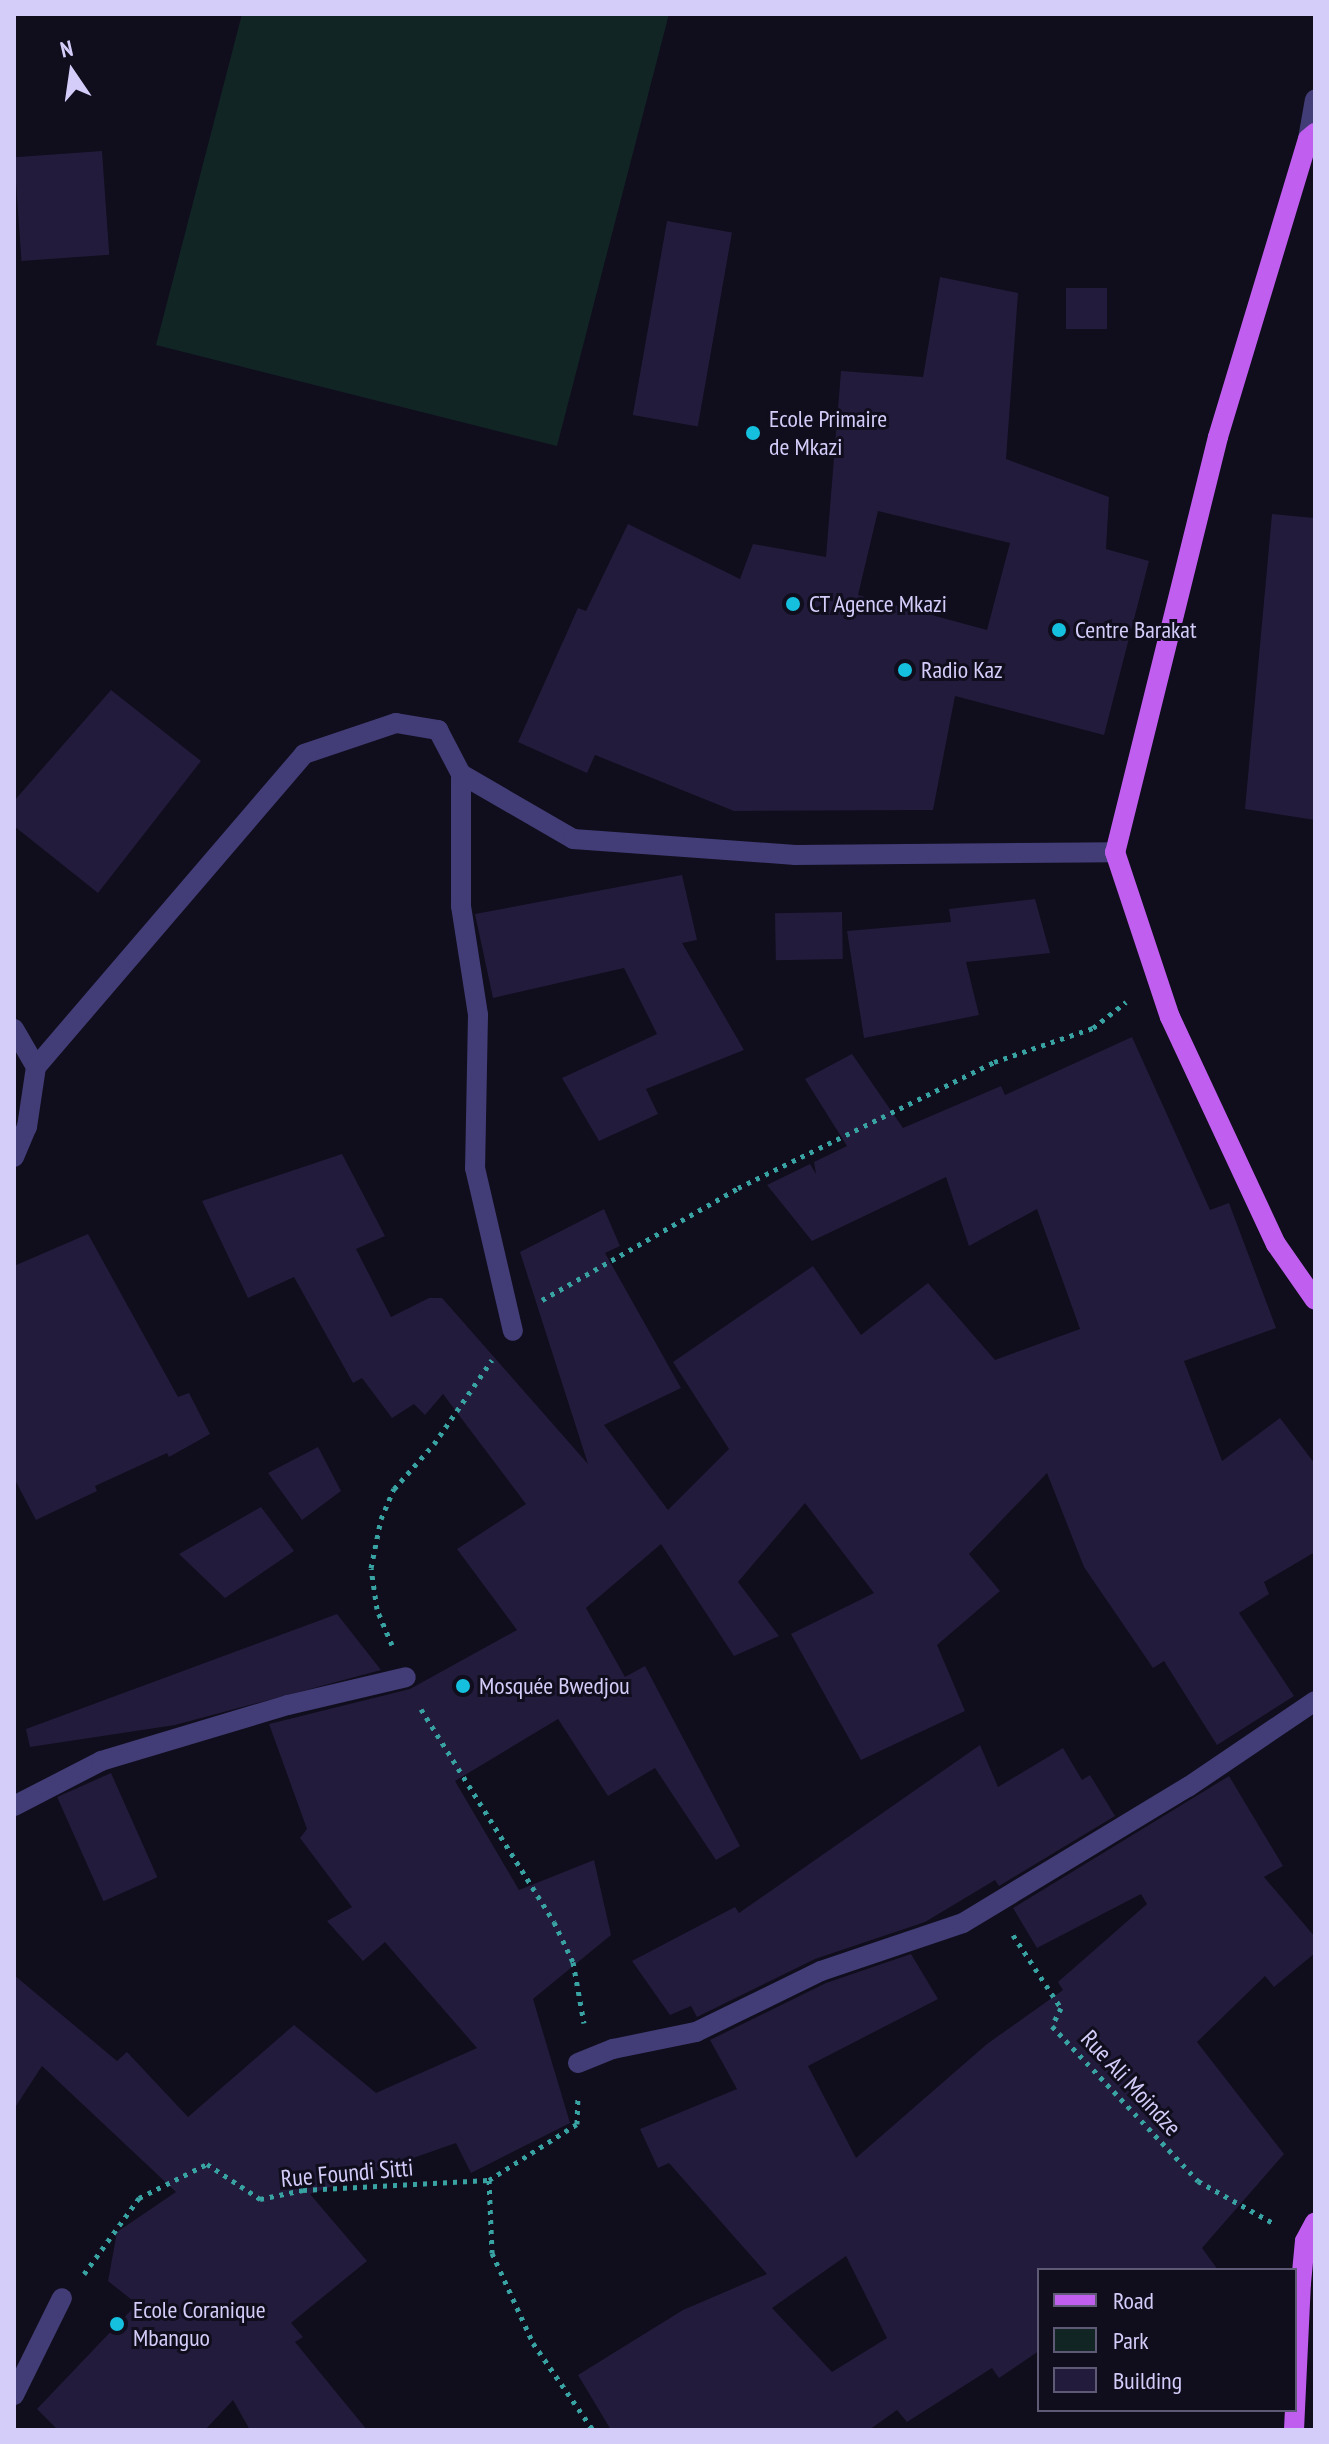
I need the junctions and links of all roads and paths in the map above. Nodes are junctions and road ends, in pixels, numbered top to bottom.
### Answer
1 (1315, 100) edge
2 (1312, 136) edge
3 (461, 774) junction
4 (1115, 852) junction
5 (1159, 977) junction
6 (14, 1029) edge
7 (36, 1067) junction
8 (14, 1157) edge
9 (1315, 1300) edge
10 (513, 1331) junction
11 (406, 1677) junction
12 (1315, 1701) edge
13 (14, 1806) edge
14 (993, 1905) junction
15 (613, 2049) junction
16 (578, 2063) joint
17 (489, 2180) junction
18 (1315, 2222) edge
19 (1305, 2241) junction
20 (62, 2298) joint
21 (1297, 2378) edge
22 (14, 2395) edge
23 (593, 2430) edge

1 - 2 street
2 - 4 main road
3 - 4 street
3 - 7 street
3 - 10 street
4 - 5 main road
5 - 9 main road
5 - 10 path
6 - 7 street
7 - 8 street
10 - 11 path
11 - 13 street
11 - 15 path
12 - 14 street
14 - 15 street
14 - 19 path, Rue Ali Moindze
15 - 16 street
16 - 17 path, Rue Foundi Sitti
17 - 20 path, Rue Foundi Sitti
17 - 23 path
18 - 19 main road
19 - 21 main road
20 - 22 street

